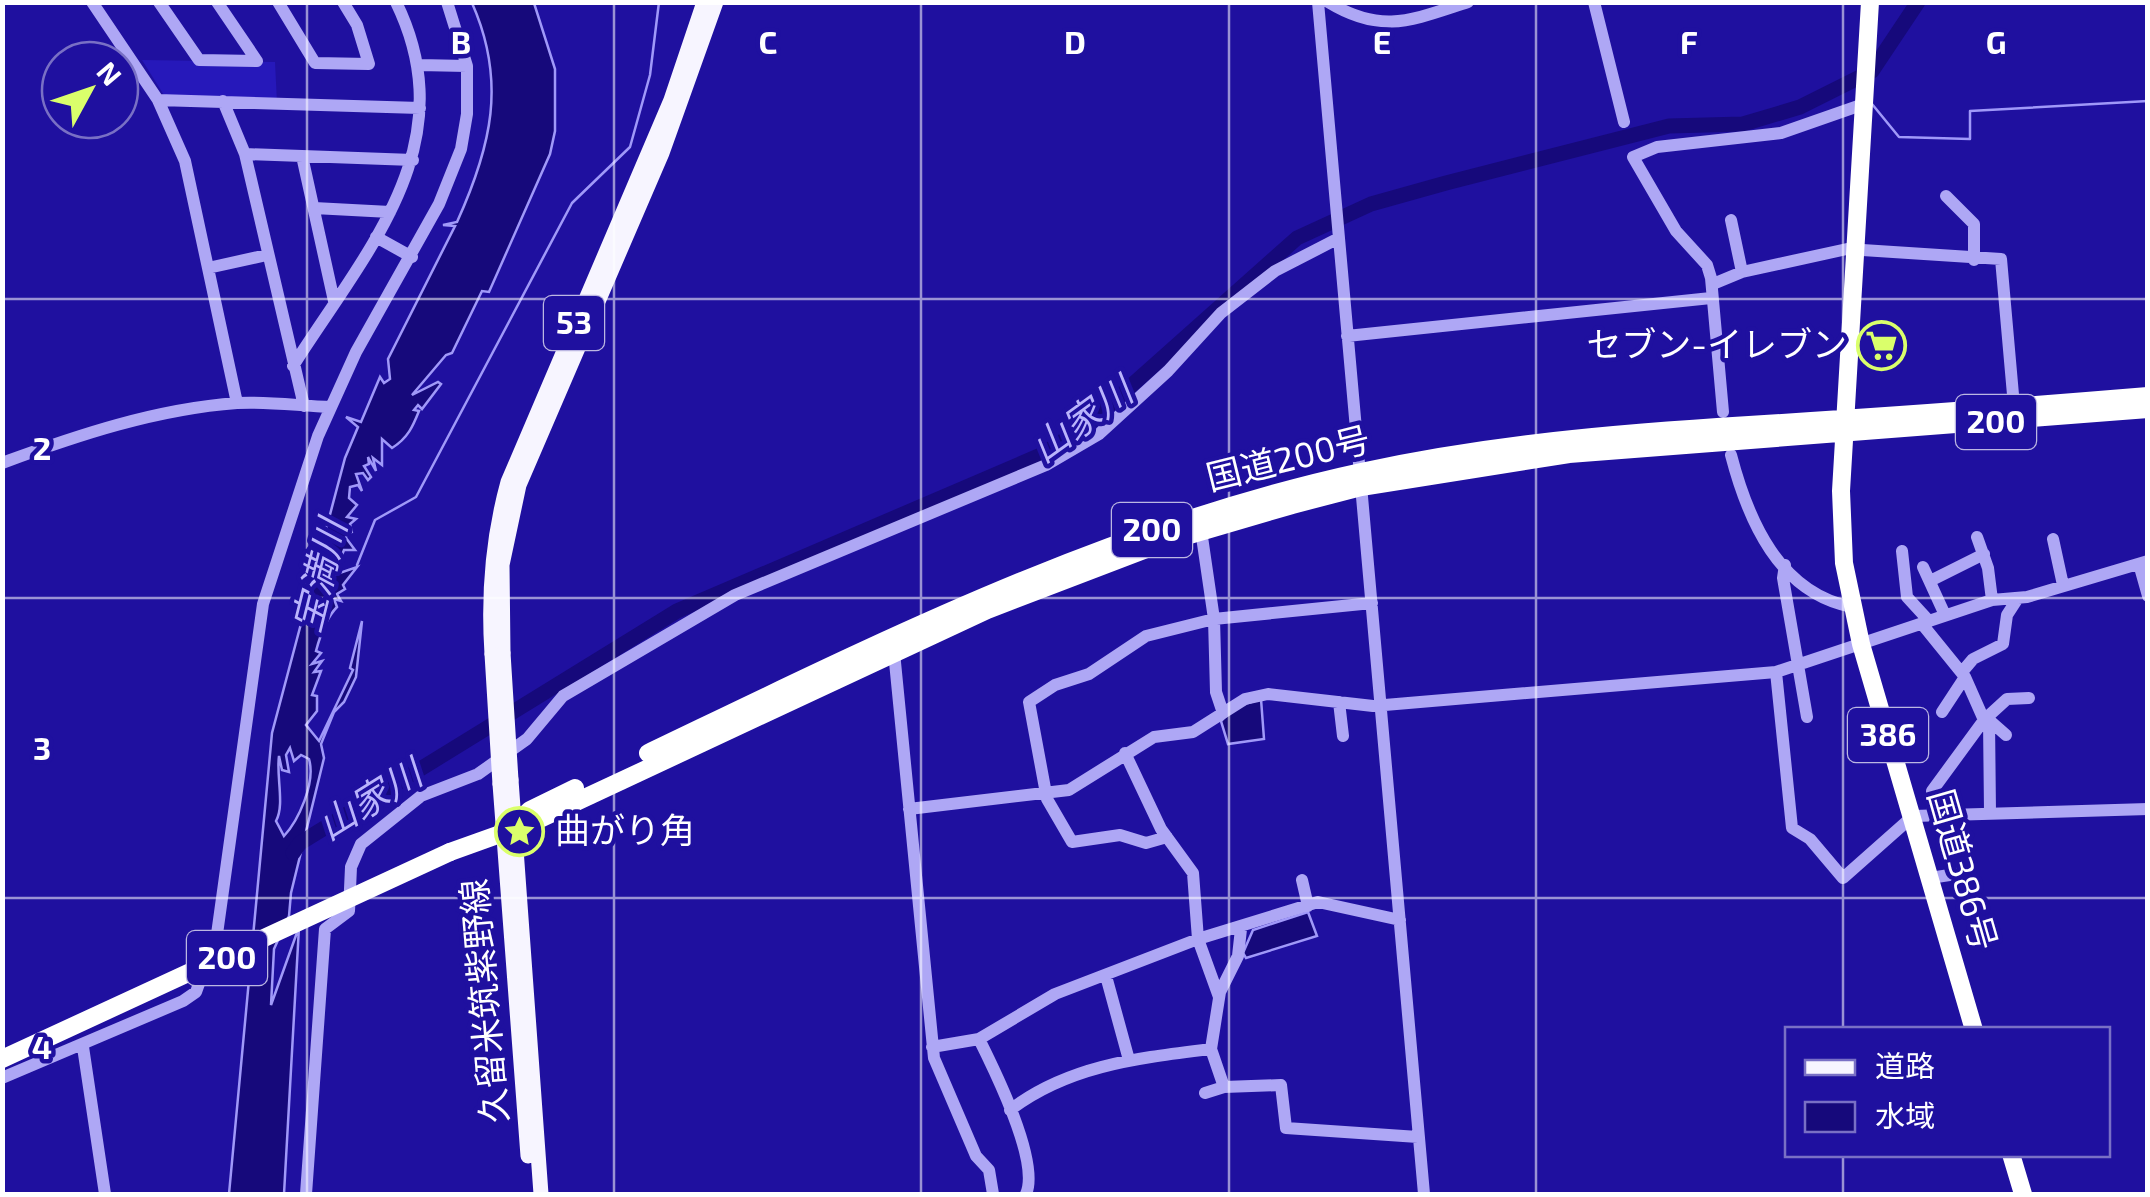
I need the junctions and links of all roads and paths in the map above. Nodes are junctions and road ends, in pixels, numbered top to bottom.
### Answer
1 (92, 2) edge
2 (159, 2) edge
3 (217, 2) edge
4 (278, 2) edge
5 (343, 2) edge
6 (396, 2) edge
7 (447, 2) edge
8 (704, 2) edge
9 (716, 2) edge
10 (1318, 2) edge
11 (1328, 2) edge
12 (1468, 2) edge
13 (1594, 2) edge
14 (1870, 2) edge
15 (419, 65) junction
16 (467, 66) junction
17 (158, 100) junction
18 (223, 101) junction
19 (1864, 104) junction
20 (420, 108) junction
21 (1624, 122) dead end
22 (245, 154) junction
23 (302, 156) junction
24 (414, 160) junction
25 (1946, 196) dead end
26 (314, 208) junction
27 (390, 212) junction
28 (1731, 220) dead end
29 (376, 237) junction
30 (1337, 239) junction
31 (1856, 249) junction
32 (268, 255) junction
33 (412, 258) junction
34 (1974, 260) junction
35 (208, 268) junction
36 (1742, 272) junction
37 (1712, 290) junction
38 (334, 301) junction
39 (1347, 336) junction
40 (293, 366) junction
41 (2148, 396) edge
42 (237, 404) junction
43 (304, 406) junction
44 (2014, 406) junction
45 (331, 407) junction
46 (2148, 409) edge
47 (1724, 412) dead end
48 (1846, 426) junction
49 (1731, 455) dead end
50 (2, 462) edge
51 (1361, 479) junction
52 (1201, 530) junction
53 (1977, 536) dead end
54 (2052, 539) dead end
55 (1902, 551) dead end
56 (1984, 554) junction
57 (2143, 562) edge
58 (1784, 565) junction
59 (1923, 568) dead end
60 (1930, 582) junction
61 (2064, 585) junction
62 (2148, 596) edge
63 (2018, 598) junction
64 (1992, 600) junction
65 (1372, 603) junction
66 (1852, 607) junction
67 (1945, 615) junction
68 (1214, 619) junction
69 (1926, 623) junction
70 (1861, 644) junction
71 (894, 652) junction
72 (497, 654) junction
73 (1800, 666) junction
74 (1776, 672) junction
75 (1963, 674) junction
76 (2030, 698) dead end
77 (1339, 702) junction
78 (1380, 705) junction
79 (1222, 710) junction
80 (1942, 712) dead end
81 (1807, 717) dead end
82 (1987, 720) junction
83 (1342, 736) dead end
84 (2006, 736) dead end
85 (1125, 754) junction
86 (1045, 793) junction
87 (909, 809) junction
88 (2148, 809) edge
89 (1990, 812) junction
90 (1933, 813) junction
91 (1913, 816) junction
92 (507, 828) junction
93 (1167, 837) junction
94 (1969, 872) dead end
95 (1930, 878) junction
96 (1302, 880) dead end
97 (1308, 906) junction
98 (1400, 920) junction
99 (1241, 929) junction
100 (1198, 939) junction
101 (1106, 976) junction
102 (1219, 998) junction
103 (1973, 1027) edge
104 (979, 1039) junction
105 (83, 1047) junction
106 (932, 1047) junction
107 (1210, 1050) junction
108 (2, 1059) edge
109 (1129, 1060) junction
110 (2, 1078) edge
111 (1224, 1086) junction
112 (1206, 1093) dead end
113 (1010, 1110) junction
114 (1418, 1137) junction
115 (2012, 1157) edge
116 (105, 1194) edge
117 (306, 1194) edge
118 (532, 1194) edge
119 (541, 1194) edge
120 (993, 1194) edge
121 (1026, 1194) edge
122 (1424, 1194) edge
123 (2023, 1194) edge

1 - 17 street
2 - 3 street
4 - 5 street
6 - 15 street
7 - 16 street
8 - 72 main road, 久留米筑紫野線 / 53
9 - 72 main road, 久留米筑紫野線 / 53
10 - 30 street
11 - 12 street
13 - 21 street
14 - 19 highway
15 - 16 street
15 - 20 street
16 - 33 street
17 - 18 street
17 - 35 street
18 - 20 street
18 - 22 street
19 - 31 highway
19 - 37 street
20 - 24 street
22 - 23 street
22 - 32 street
23 - 24 street
23 - 26 street
24 - 27 street
25 - 34 street
26 - 27 street
26 - 38 street
27 - 29 street
28 - 36 street
29 - 33 street
29 - 38 street
30 - 39 street
30 - 117 street
31 - 34 street
31 - 36 street
31 - 48 highway
32 - 35 street
32 - 40 street
33 - 45 street
34 - 44 street
35 - 42 street
36 - 37 street
37 - 39 street
37 - 47 street
38 - 40 street
39 - 51 street
40 - 43 street
41 - 44 highway, 200
42 - 43 street
42 - 50 street
43 - 45 street
44 - 48 highway, 200
45 - 105 street
46 - 48 highway, 国道200号 / 200
48 - 51 highway, 国道200号 / 200
48 - 66 highway, 国道386号 / 386
49 - 58 street
51 - 52 highway, 国道200号 / 200
51 - 65 street
51 - 92 highway, 国道200号 / 200
52 - 68 street
52 - 71 highway, 国道200号 / 200
53 - 56 street
54 - 61 street
55 - 69 street
56 - 60 street
56 - 64 street
57 - 61 street
57 - 62 street
58 - 66 street
58 - 73 street
59 - 60 street
60 - 67 street
61 - 63 street
63 - 64 street
63 - 75 street
64 - 67 street
65 - 68 street
65 - 78 street
66 - 70 highway, 国道386号 / 386
67 - 69 street
68 - 79 street
68 - 86 street
69 - 70 street
69 - 75 street
70 - 73 street
70 - 91 highway, 国道386号 / 386
71 - 87 street
71 - 92 highway, 国道200号 / 200
72 - 92 main road, 久留米筑紫野線 / 53, bridge
73 - 74 street
73 - 81 street
74 - 78 street
74 - 91 street
75 - 80 street
75 - 82 street
76 - 82 street
77 - 78 street
77 - 79 street
77 - 83 street
78 - 98 street
79 - 85 street
82 - 84 street
82 - 89 street
82 - 90 street
85 - 86 street
85 - 93 street
86 - 87 street
86 - 93 street
87 - 106 street
88 - 89 street
89 - 90 street
90 - 91 street
91 - 95 highway, 国道386号 / 386
92 - 108 highway, 国道200号 / 200, bridge
92 - 118 main road, 久留米筑紫野線 / 53
92 - 119 main road, 久留米筑紫野線 / 53
93 - 100 street
94 - 95 street
95 - 103 highway, 国道386号 / 386
96 - 97 street
97 - 98 street
97 - 99 street
98 - 114 street
99 - 100 street
99 - 102 street
100 - 101 street
100 - 102 street
101 - 104 street
101 - 109 street
102 - 107 street
104 - 106 street
104 - 113 street
105 - 110 street
105 - 116 street
106 - 120 street
107 - 109 street
107 - 111 street
109 - 113 street
111 - 112 street
111 - 114 street
113 - 121 street
114 - 122 street
115 - 123 highway

